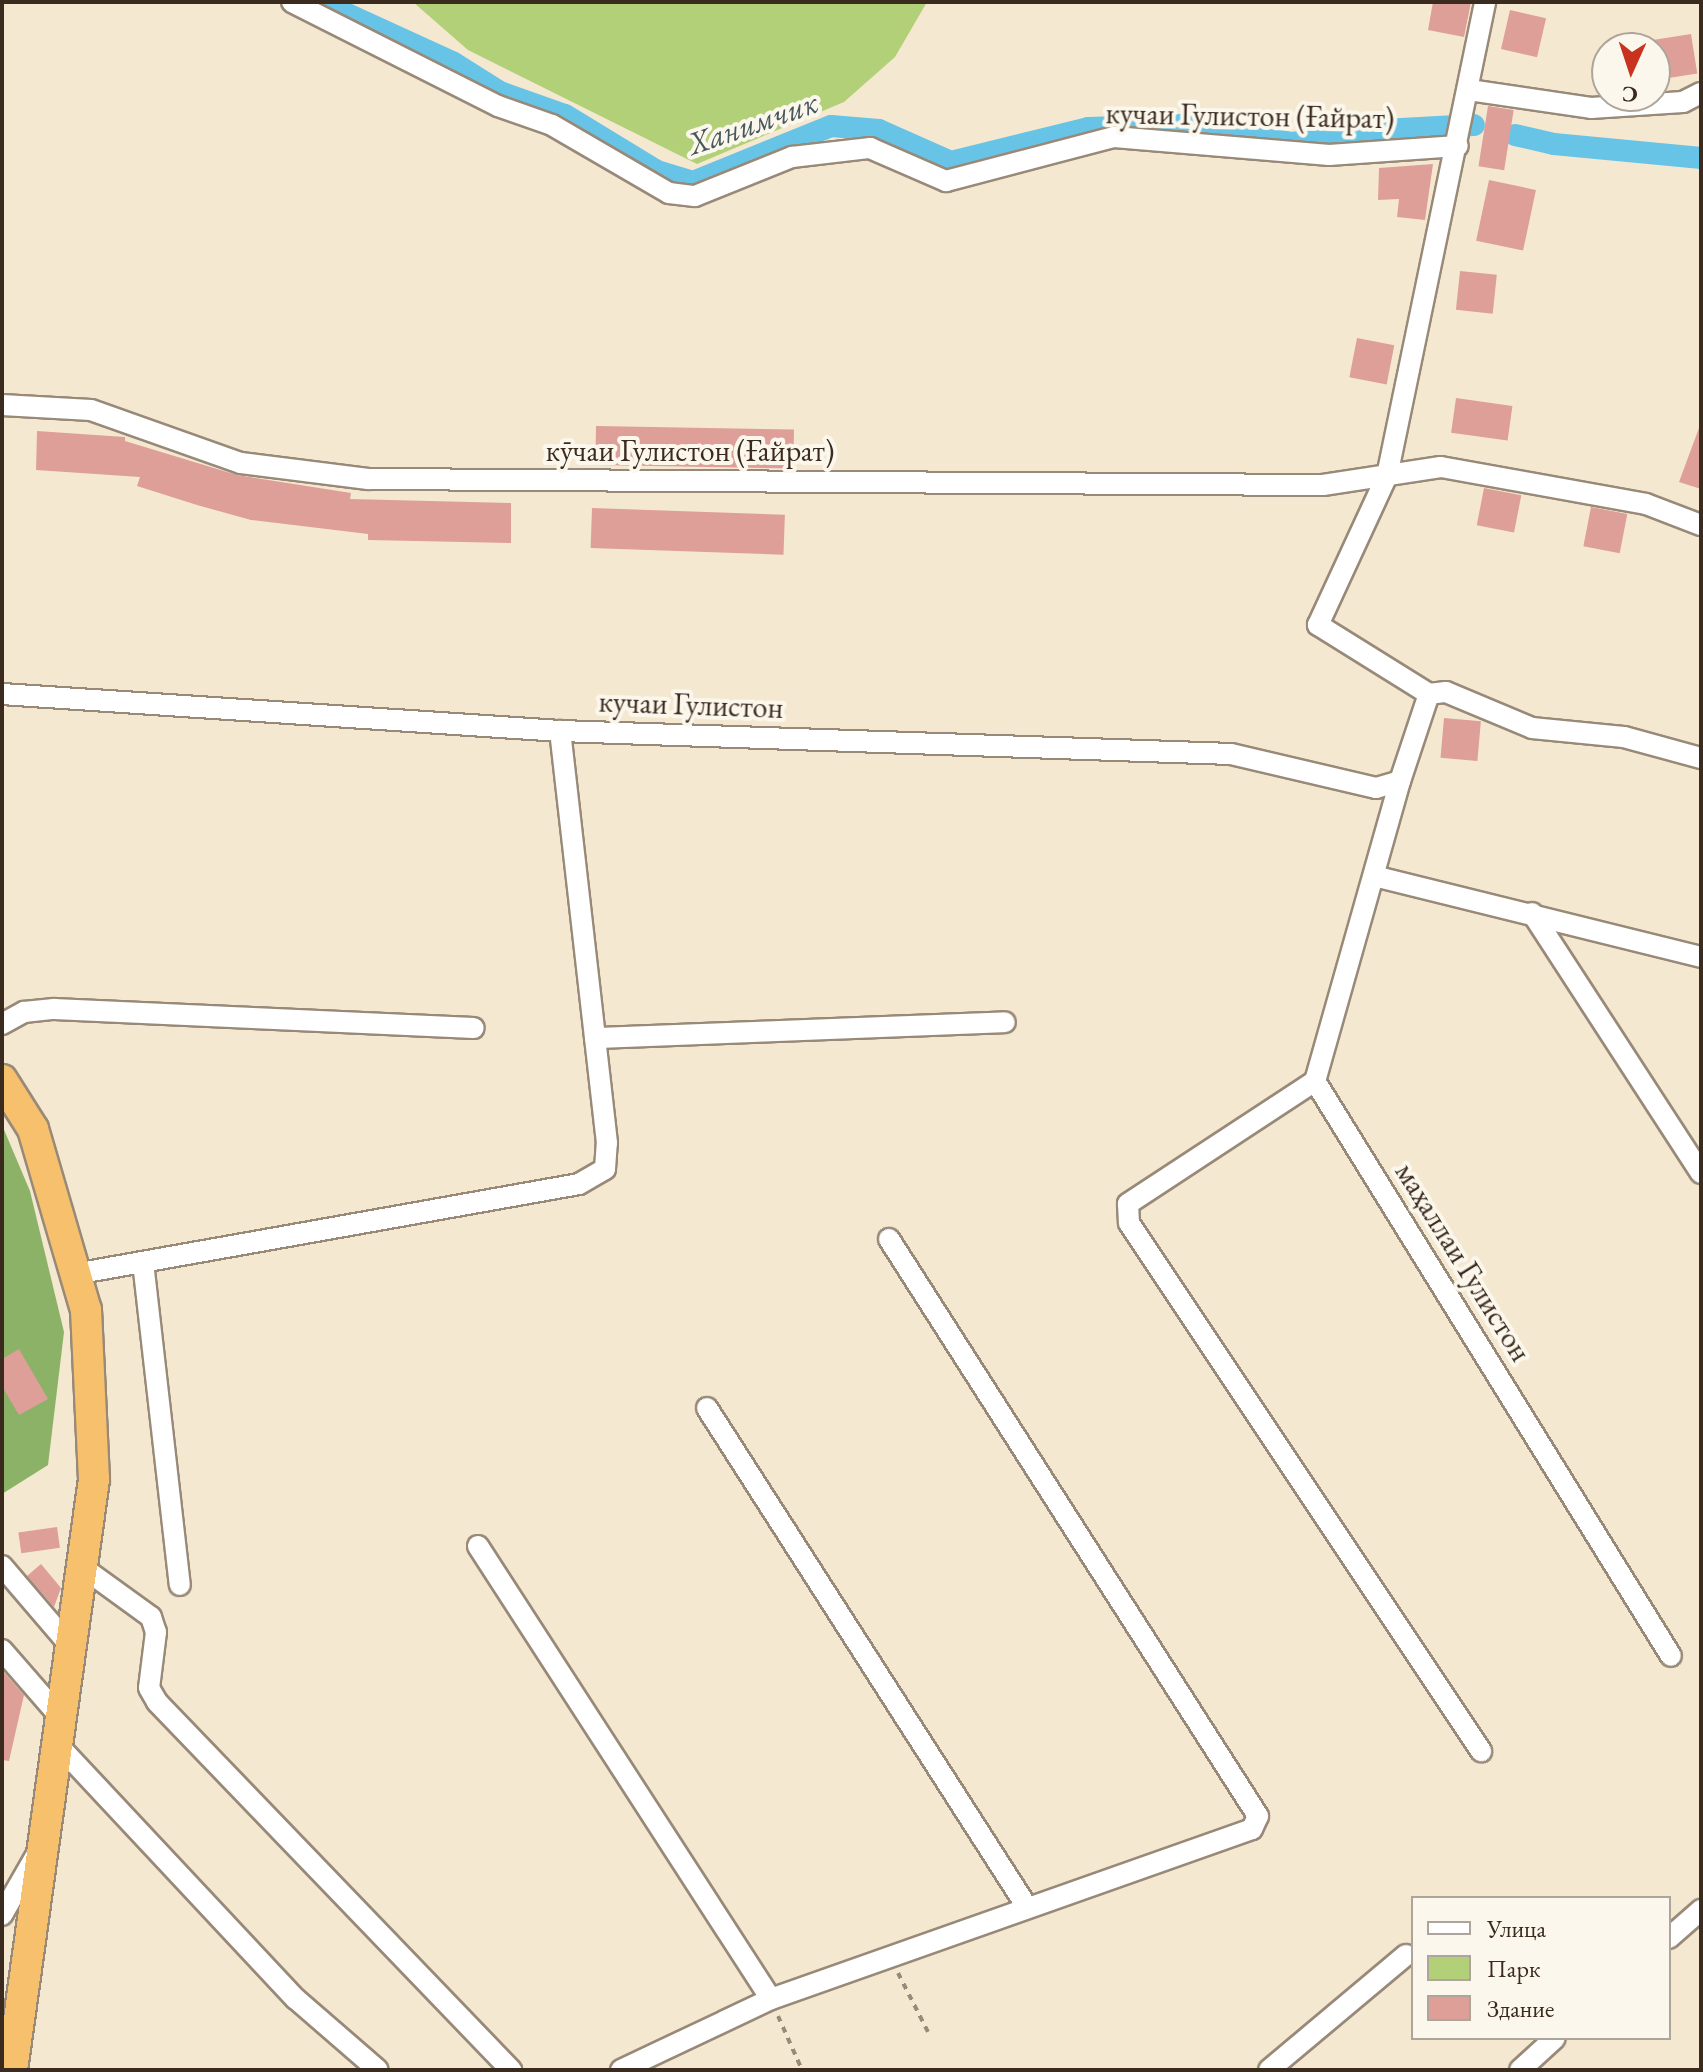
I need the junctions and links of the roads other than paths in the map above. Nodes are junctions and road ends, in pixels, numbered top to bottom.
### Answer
1 (292, 2) edge
2 (1485, 2) edge
3 (1701, 93) edge
4 (1468, 94) junction
5 (1459, 142) junction
6 (2, 405) edge
7 (1387, 476) junction
8 (1701, 525) edge
9 (2, 694) edge
10 (1429, 694) junction
11 (560, 731) junction
12 (1701, 758) edge
13 (1400, 781) junction
14 (1374, 876) junction
15 (1532, 913) junction
16 (1701, 957) edge
17 (1005, 1022) dead end
18 (2, 1024) edge
19 (474, 1028) dead end
20 (595, 1038) junction
21 (2, 1080) edge
22 (1315, 1081) junction
23 (1701, 1173) edge
24 (889, 1239) dead end
25 (143, 1262) junction
26 (75, 1274) junction
27 (707, 1408) dead end
28 (478, 1546) dead end
29 (2, 1566) edge
30 (82, 1567) junction
31 (180, 1585) dead end
32 (72, 1648) junction
33 (2, 1650) edge
34 (1671, 1656) dead end
35 (60, 1732) junction
36 (1481, 1751) dead end
37 (45, 1840) junction
38 (1027, 1907) junction
39 (1701, 1910) edge
40 (2, 1915) edge
41 (1671, 1936) edge
42 (1406, 1955) dead end
43 (771, 1999) junction
44 (1553, 2040) edge
45 (12, 2070) edge
46 (378, 2070) edge
47 (511, 2070) edge
48 (621, 2070) edge
49 (1269, 2070) edge
50 (1520, 2070) edge

1 - 5 street, кучаи Гулистон (Ғайрат)
2 - 4 street
3 - 4 street
4 - 5 street
5 - 7 street
6 - 7 street, кӯчаи Гулистон (Ғайрат)
7 - 8 street
7 - 10 street
9 - 11 street, кучаи Гулистон
10 - 12 street
10 - 13 street
11 - 13 street, кучаи Гулистон
11 - 20 street
13 - 14 street
14 - 15 street
14 - 22 street
15 - 16 street
15 - 23 street
17 - 20 street
18 - 19 street
20 - 25 street
21 - 26 highway
22 - 34 street, маҳаллаи Гулистон
22 - 36 street
24 - 38 street
25 - 26 street
25 - 31 street
26 - 30 highway
27 - 38 street
28 - 43 street
29 - 32 street
30 - 32 highway
30 - 47 street
32 - 35 highway
33 - 35 street
35 - 37 highway
35 - 46 street
37 - 40 street
37 - 45 highway
38 - 43 street
39 - 41 street
42 - 49 street
43 - 48 street
44 - 50 street

